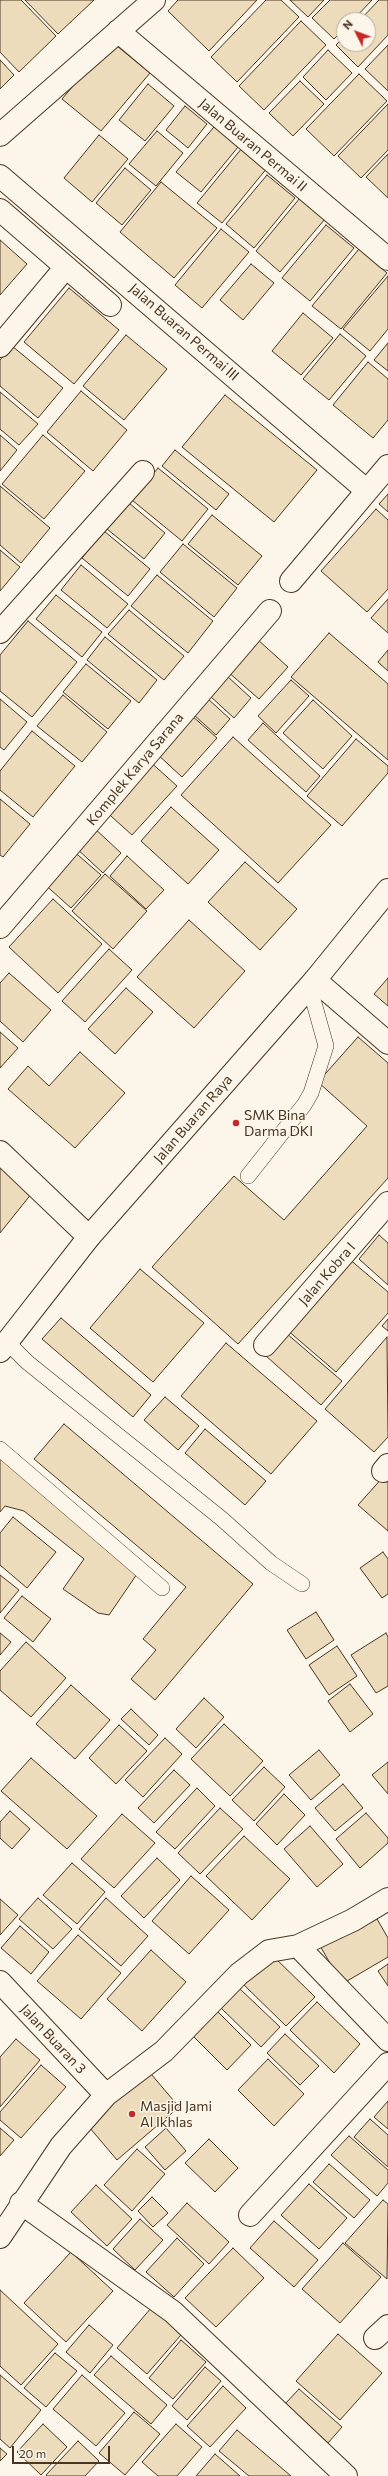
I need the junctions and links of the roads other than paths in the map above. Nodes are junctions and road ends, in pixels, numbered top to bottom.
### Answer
1 (154, 0) edge
2 (118, 31) junction
3 (0, 135) edge
4 (0, 176) edge
5 (0, 210) edge
6 (388, 258) edge
7 (66, 267) junction
8 (110, 305) dead end
9 (0, 346) edge
10 (388, 466) edge
11 (143, 472) dead end
12 (366, 490) junction
13 (292, 581) dead end
14 (270, 611) dead end
15 (0, 632) edge
16 (388, 890) edge
17 (0, 927) edge
18 (312, 983) junction
19 (388, 1043) edge
20 (0, 1152) edge
21 (248, 1176) dead end
22 (388, 1203) edge
23 (89, 1237) junction
24 (266, 1345) dead end
25 (3, 1347) edge
26 (0, 1449) edge
27 (302, 1584) dead end
28 (162, 1588) dead end
29 (388, 1899) edge
30 (298, 1946) junction
31 (0, 1982) edge
32 (388, 2040) edge
33 (388, 2064) edge
34 (106, 2095) junction
35 (22, 2203) junction
36 (250, 2215) dead end
37 (0, 2237) edge
38 (335, 2473) edge

1 - 2 street
2 - 3 street
2 - 6 street, Jalan Buaran Permai II
4 - 12 street, Jalan Buaran Permai III
5 - 7 street
7 - 8 street
7 - 9 street
10 - 12 street
11 - 15 street
12 - 13 street
14 - 17 street, Komplek Karya Sarana
16 - 18 street, Jalan Buaran Raya
18 - 19 street
18 - 21 lane
18 - 23 street, Jalan Buaran Raya
20 - 23 street
22 - 24 street, Jalan Kobra I
23 - 25 street, Jalan Buaran Raya
25 - 27 lane
26 - 28 lane
29 - 30 street
30 - 32 street
30 - 34 street
31 - 34 street, Jalan Buaran 3
33 - 36 street
34 - 35 street
35 - 37 street
35 - 38 street

